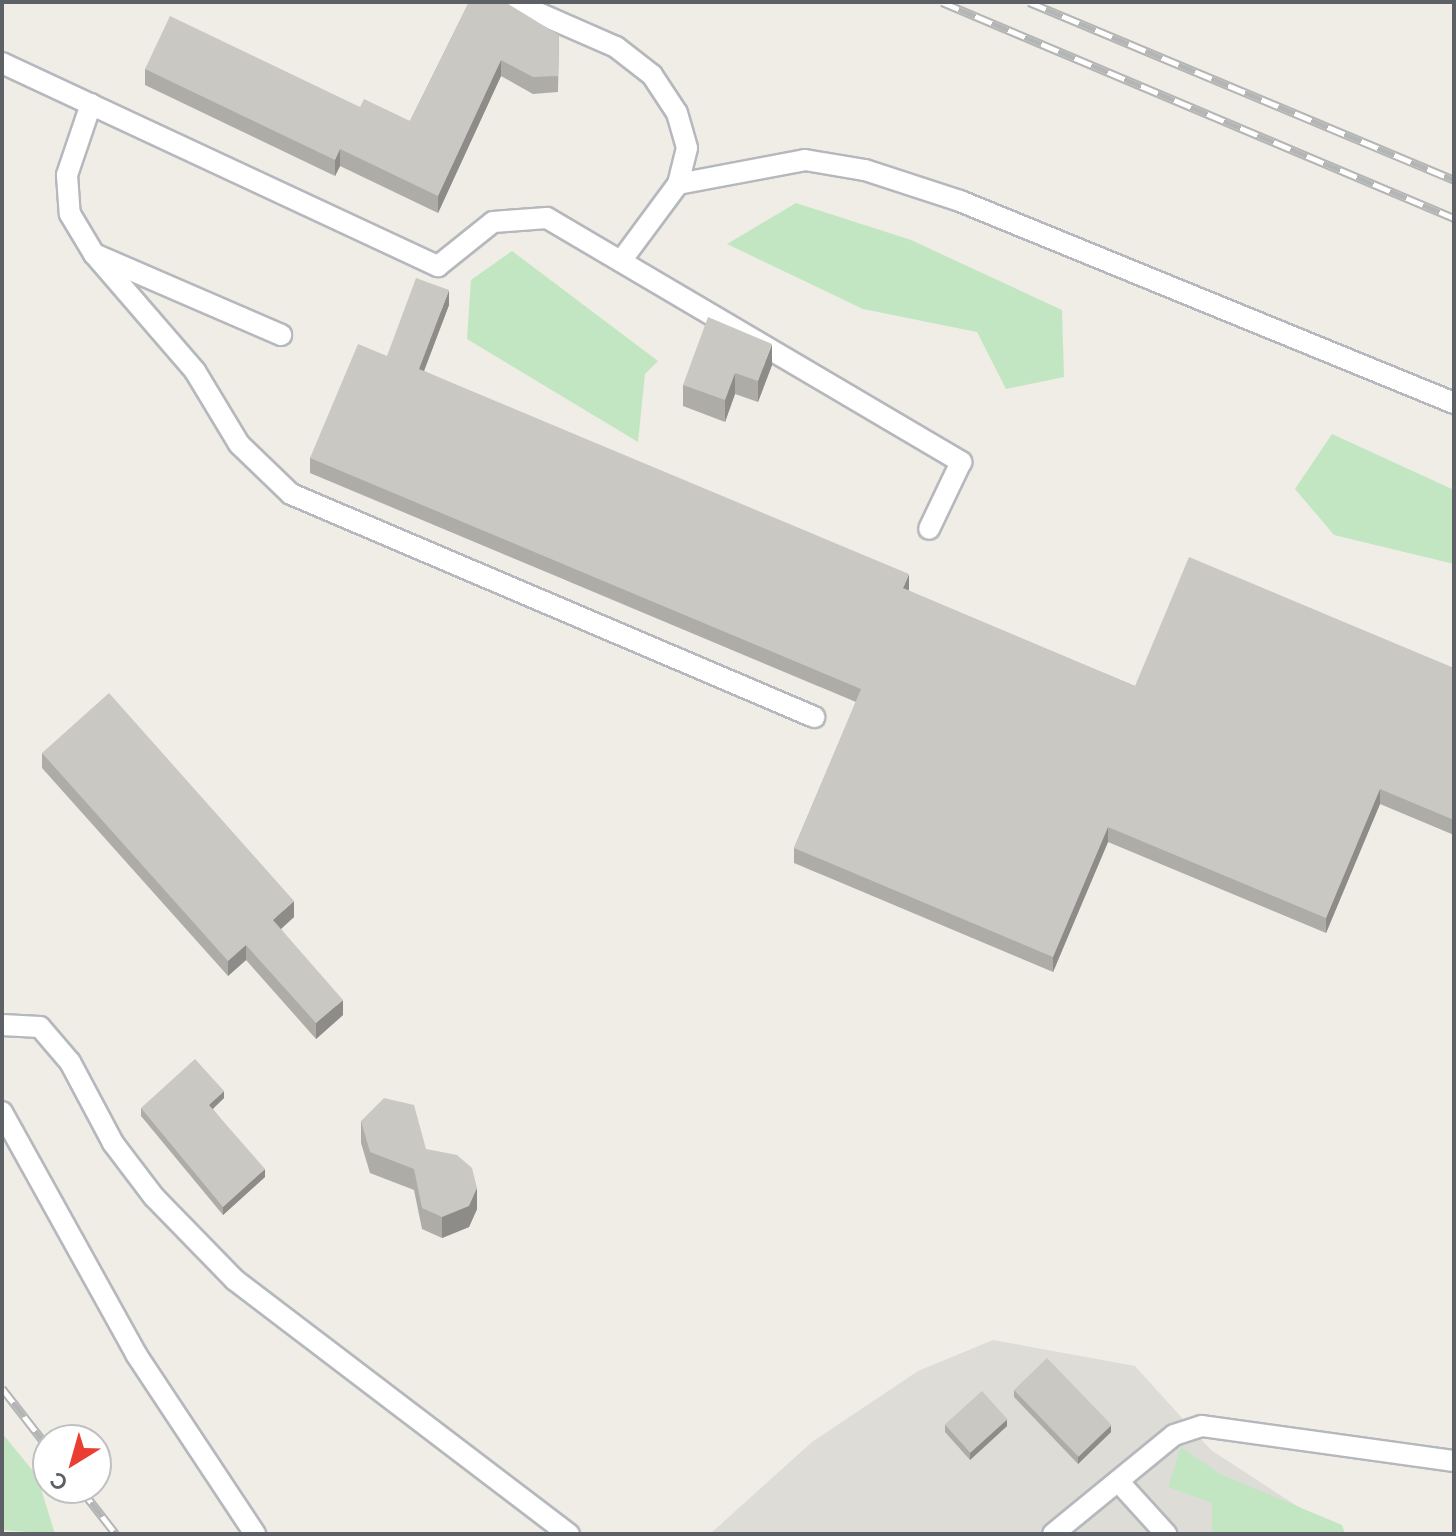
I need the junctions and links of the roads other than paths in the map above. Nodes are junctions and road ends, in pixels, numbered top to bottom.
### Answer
1 (513, 2) edge
2 (2, 63) edge
3 (91, 104) junction
4 (678, 184) junction
5 (94, 254) junction
6 (621, 261) junction
7 (281, 335) dead end
8 (1454, 403) edge
9 (929, 529) dead end
10 (814, 717) dead end
11 (2, 1025) edge
12 (2, 1112) edge
13 (1454, 1461) edge
14 (1118, 1481) junction
15 (255, 1534) edge
16 (569, 1534) edge
17 (1053, 1534) edge
18 (1166, 1534) edge

1 - 4 lane
2 - 3 lane
3 - 5 lane
3 - 6 lane
4 - 6 lane
4 - 8 lane
5 - 7 lane
5 - 10 lane
6 - 9 lane
11 - 16 lane
12 - 15 lane
13 - 14 lane
14 - 17 lane
14 - 18 lane

